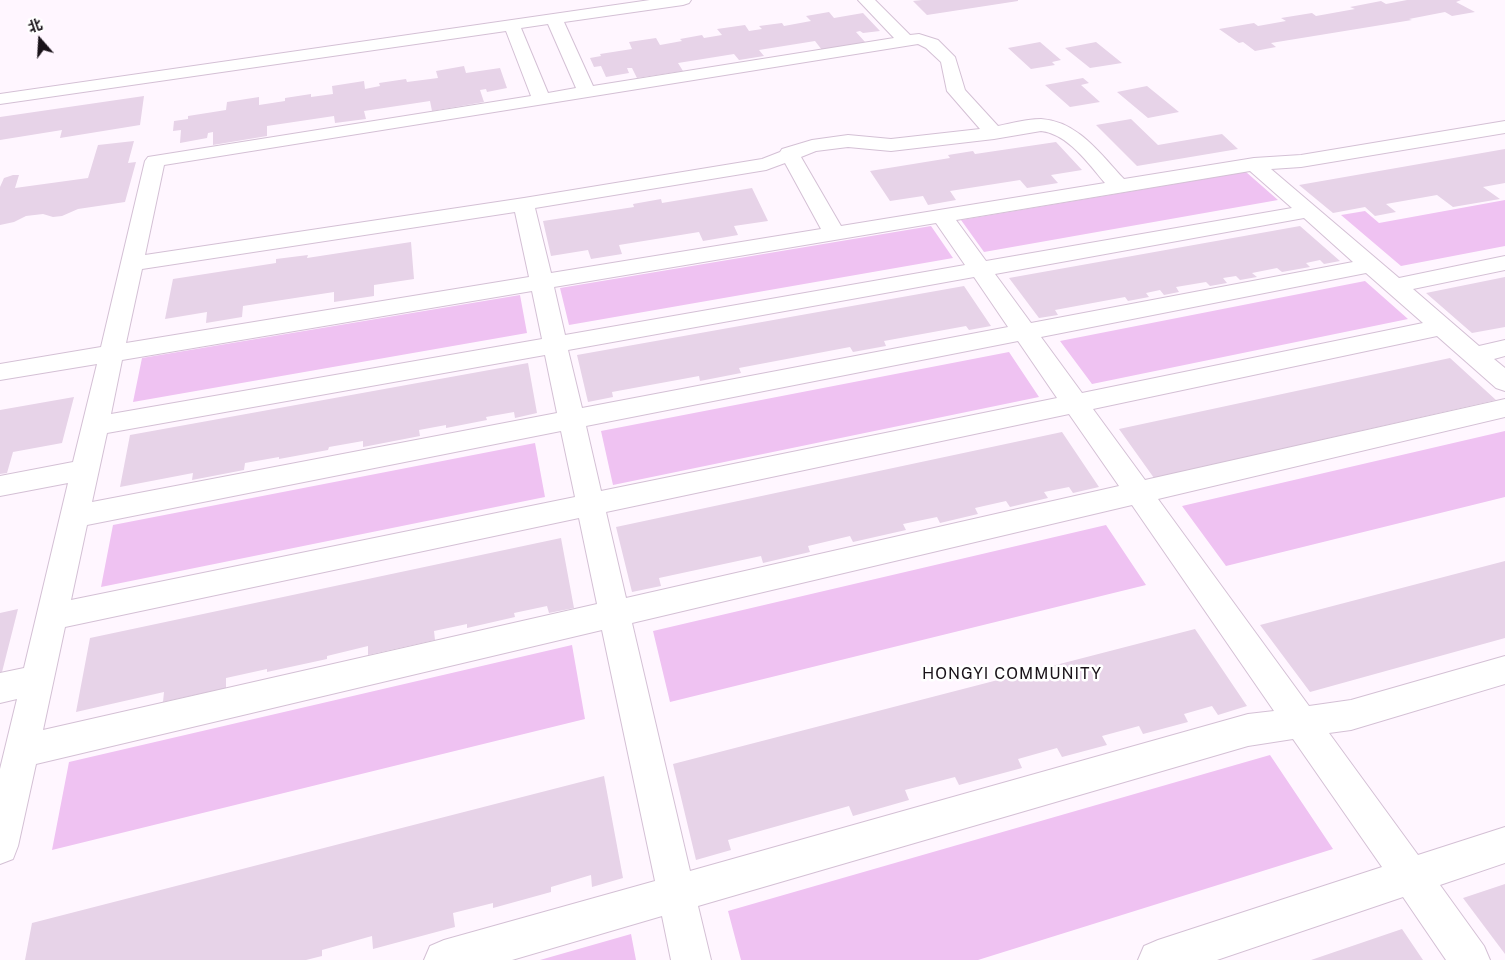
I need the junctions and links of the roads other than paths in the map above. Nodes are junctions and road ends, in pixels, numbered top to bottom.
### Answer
1 (684, 0) edge
2 (866, 0) edge
3 (554, 19) junction
4 (512, 25) junction
5 (906, 41) junction
6 (587, 92) junction
7 (541, 99) junction
8 (0, 100) edge
9 (1505, 127) edge
10 (994, 133) junction
11 (789, 154) junction
12 (1254, 164) junction
13 (1119, 186) junction
14 (524, 204) junction
15 (1309, 211) junction
16 (942, 216) junction
17 (835, 234) junction
18 (1505, 263) edge
19 (132, 264) junction
20 (1371, 265) junction
21 (980, 270) junction
22 (542, 283) junction
23 (1395, 286) junction
24 (1442, 327) junction
25 (1024, 332) junction
26 (555, 344) junction
27 (1505, 348) edge
28 (111, 355) junction
29 (1474, 355) junction
30 (0, 372) edge
31 (1505, 382) edge
32 (1075, 404) junction
33 (1505, 408) edge
34 (571, 420) junction
35 (95, 426) junction
36 (85, 470) junction
37 (0, 486) edge
38 (1138, 493) junction
39 (590, 505) junction
40 (75, 516) junction
41 (615, 614) junction
42 (52, 617) junction
43 (1505, 670) edge
44 (38, 680) junction
45 (0, 688) edge
46 (1300, 722) junction
47 (21, 752) junction
48 (1505, 845) edge
49 (0, 846) edge
50 (1410, 876) junction
51 (676, 893) junction
52 (444, 960) edge
53 (691, 960) edge
54 (1158, 960) edge
55 (1470, 960) edge

1 - 3 street
2 - 5 street
3 - 4 street
3 - 6 street
4 - 7 street
4 - 8 street
5 - 6 street
5 - 10 street
6 - 7 street
7 - 19 street
9 - 12 street
10 - 11 street
10 - 13 street
11 - 14 street
11 - 17 street
12 - 13 street
12 - 15 street
13 - 16 street
14 - 19 street
14 - 22 street
15 - 20 street
15 - 21 street
16 - 17 street
16 - 21 street
17 - 22 street
18 - 23 street
19 - 28 street
20 - 23 street
20 - 25 street
21 - 25 street
21 - 26 street
22 - 26 street
22 - 28 street
23 - 24 street
24 - 29 street
24 - 32 street
25 - 32 street
25 - 34 street
26 - 34 street
26 - 35 street
27 - 29 street
28 - 30 street
28 - 35 street
29 - 31 street
32 - 38 street
32 - 39 street
33 - 38 street
34 - 39 street
34 - 40 street
35 - 36 street
36 - 37 street
36 - 40 street
38 - 41 street
38 - 46 street
39 - 41 street
39 - 42 street
40 - 42 street
41 - 47 street
41 - 51 street
42 - 44 street
43 - 46 street
44 - 45 street
44 - 47 street
46 - 50 street
46 - 51 street
47 - 49 street
48 - 50 street
50 - 54 street
50 - 55 street
51 - 52 street
51 - 53 street

